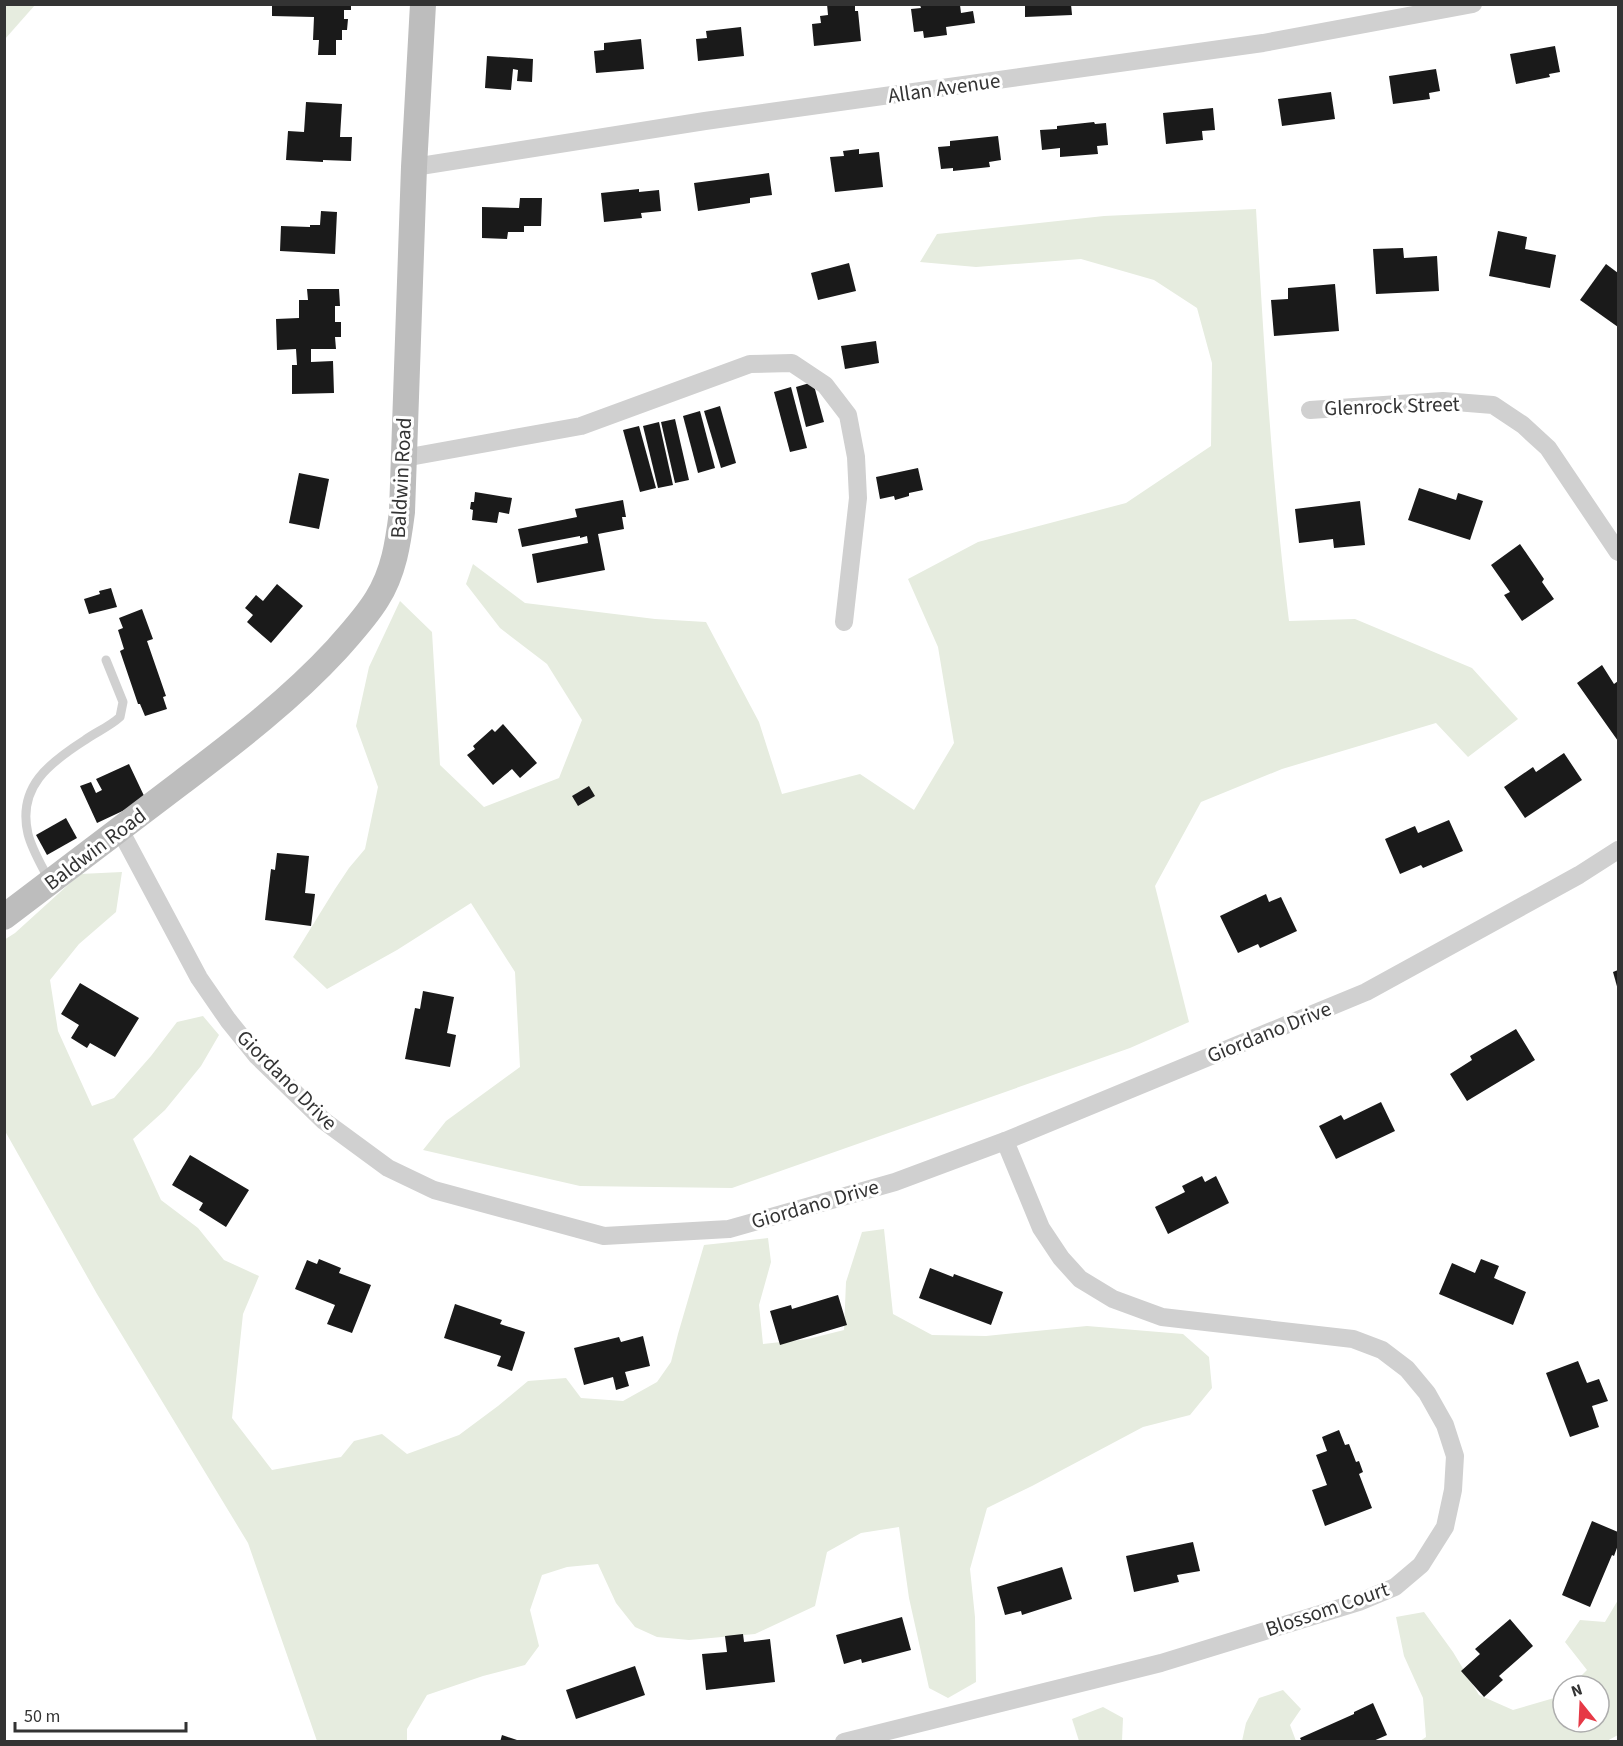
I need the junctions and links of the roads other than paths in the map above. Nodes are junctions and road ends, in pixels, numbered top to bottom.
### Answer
1 (423, 4) edge
2 (1473, 4) edge
3 (1446, 7) edge
4 (414, 167) junction
5 (1310, 410) dead end
6 (404, 458) junction
7 (1618, 552) edge
8 (844, 622) dead end
9 (106, 660) dead end
10 (120, 830) junction
11 (1618, 850) edge
12 (50, 883) junction
13 (4, 917) edge
14 (1005, 1141) junction
15 (844, 1742) edge

1 - 4 street, Baldwin Road
2 - 3 street, Allan Avenue
3 - 4 street, Allan Avenue
4 - 6 street, Baldwin Road
5 - 7 street, Glenrock Street
6 - 8 street
6 - 10 street, Baldwin Road
9 - 12 lane
10 - 12 street, Baldwin Road
10 - 14 street, Giordano Drive
11 - 14 street, Giordano Drive
12 - 13 street, Baldwin Road
14 - 15 street, Blossom Court

